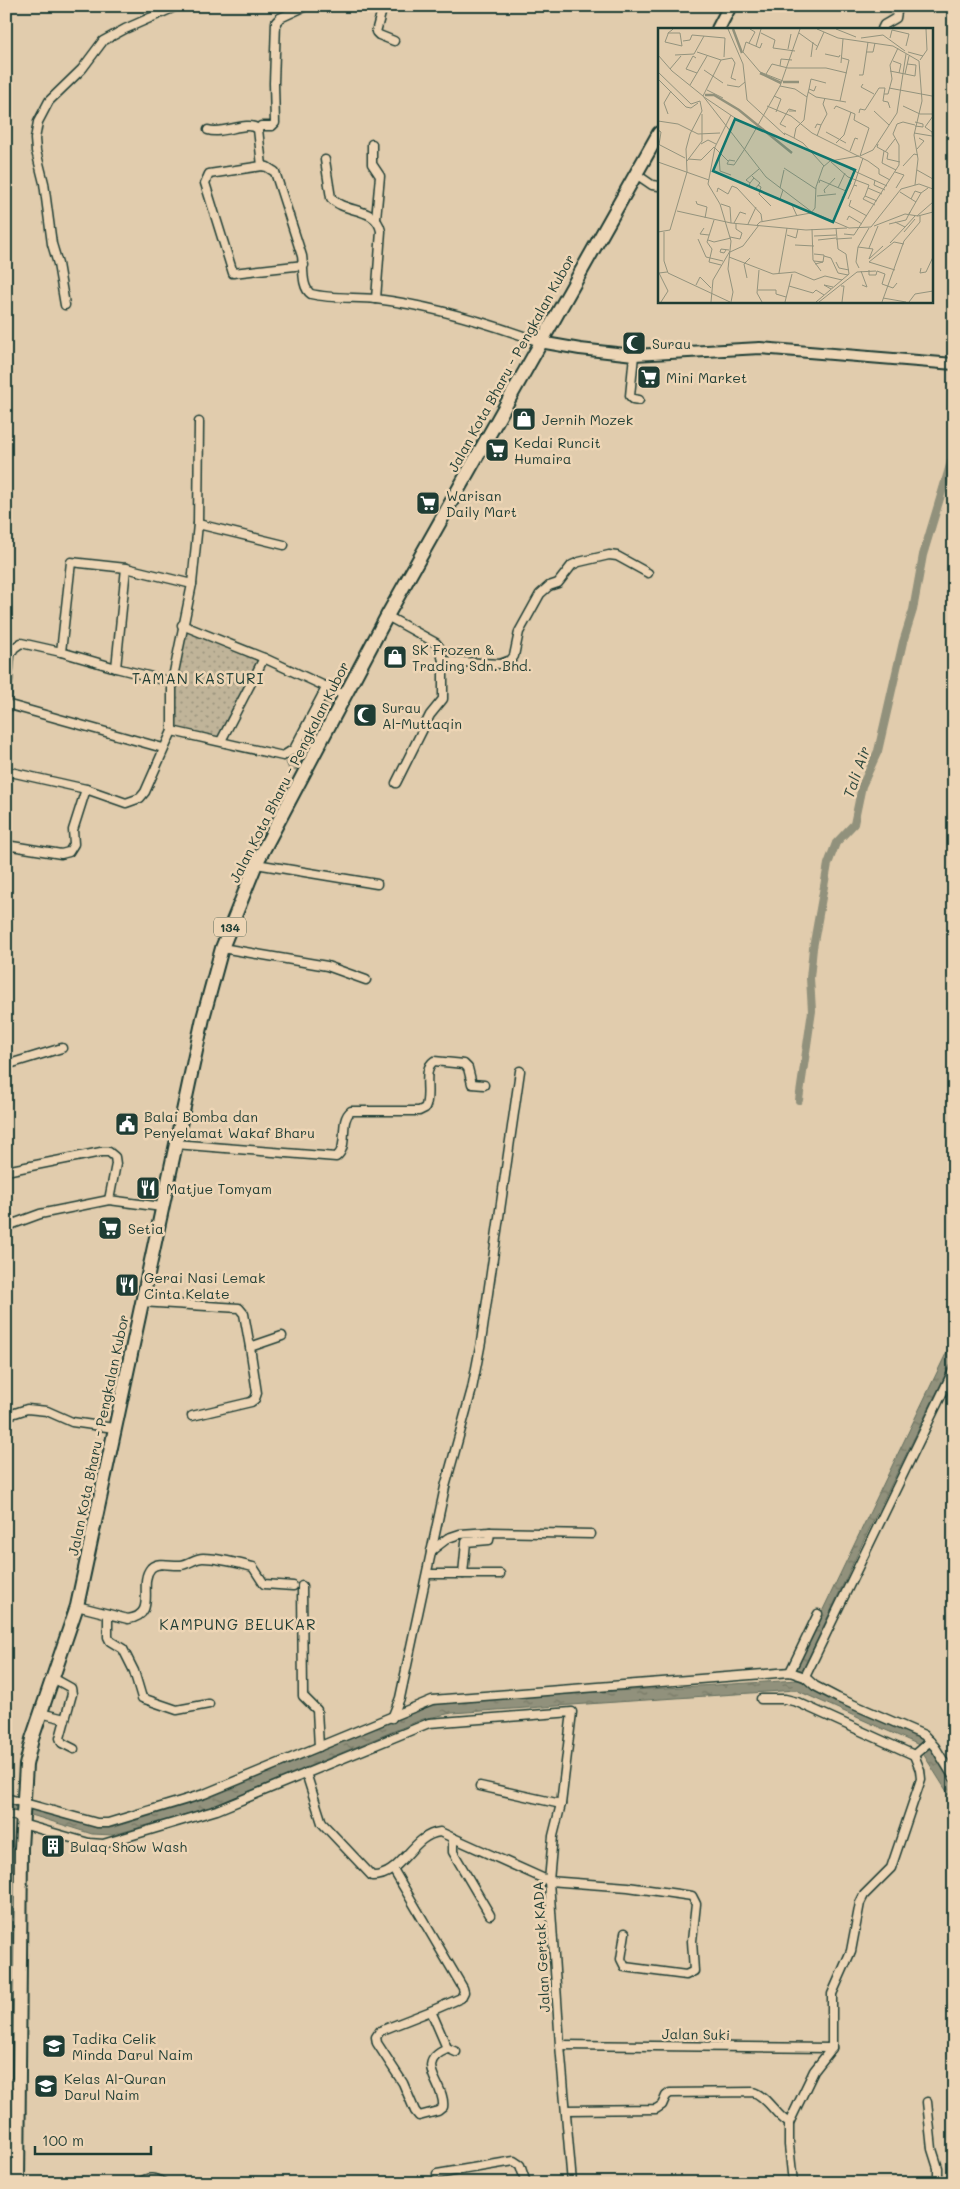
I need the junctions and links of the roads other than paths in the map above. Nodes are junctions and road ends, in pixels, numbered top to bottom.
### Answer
1 (177, 6) edge
2 (306, 6) edge
3 (383, 6) edge
4 (730, 6) edge
5 (898, 6) edge
6 (719, 28) edge
7 (883, 28) edge
8 (394, 41) dead end
9 (258, 129) junction
10 (208, 130) dead end
11 (658, 135) edge
12 (372, 144) dead end
13 (326, 160) dead end
14 (262, 166) junction
15 (636, 174) junction
16 (658, 186) edge
17 (376, 219) junction
18 (304, 265) junction
19 (376, 299) junction
20 (65, 305) dead end
21 (540, 342) junction
22 (634, 355) junction
23 (953, 363) edge
24 (639, 400) dead end
25 (199, 422) dead end
26 (198, 524) junction
27 (284, 545) dead end
28 (126, 568) junction
29 (648, 573) dead end
30 (192, 584) junction
31 (387, 616) junction
32 (182, 625) junction
33 (61, 652) junction
34 (264, 658) junction
35 (443, 661) junction
36 (116, 668) junction
37 (172, 682) junction
38 (327, 686) junction
39 (344, 695) junction
40 (6, 704) edge
41 (172, 730) junction
42 (220, 741) junction
43 (162, 748) junction
44 (6, 771) edge
45 (396, 783) dead end
46 (86, 789) junction
47 (6, 845) edge
48 (256, 864) junction
49 (377, 884) dead end
50 (222, 948) junction
51 (366, 980) dead end
52 (62, 1048) dead end
53 (6, 1065) edge
54 (520, 1071) dead end
55 (484, 1085) dead end
56 (175, 1144) junction
57 (6, 1171) edge
58 (109, 1200) junction
59 (162, 1207) junction
60 (6, 1228) edge
61 (141, 1302) junction
62 (282, 1336) dead end
63 (250, 1347) junction
64 (954, 1369) edge
65 (6, 1416) edge
66 (192, 1416) dead end
67 (114, 1428) junction
68 (490, 1532) junction
69 (591, 1534) dead end
70 (431, 1551) junction
71 (426, 1574) junction
72 (463, 1574) junction
73 (500, 1574) dead end
74 (293, 1586) dead end
75 (302, 1586) dead end
76 (77, 1606) junction
77 (108, 1614) junction
78 (818, 1614) dead end
79 (791, 1672) junction
80 (804, 1677) junction
81 (53, 1678) junction
82 (761, 1699) dead end
83 (209, 1704) dead end
84 (40, 1713) junction
85 (392, 1718) junction
86 (65, 1719) junction
87 (929, 1742) junction
88 (319, 1747) junction
89 (74, 1749) dead end
90 (914, 1755) junction
91 (306, 1773) junction
92 (954, 1778) edge
93 (480, 1786) dead end
94 (6, 1798) edge
95 (22, 1804) junction
96 (561, 1804) junction
97 (6, 1814) edge
98 (22, 1821) junction
99 (453, 1838) junction
100 (393, 1869) junction
101 (549, 1881) junction
102 (490, 1915) dead end
103 (625, 1933) dead end
104 (431, 2011) junction
105 (560, 2045) junction
106 (832, 2048) junction
107 (448, 2049) junction
108 (456, 2052) dead end
109 (19, 2081) junction
110 (6, 2086) edge
111 (927, 2102) dead end
112 (566, 2110) junction
113 (789, 2123) junction
114 (437, 2174) dead end
115 (18, 2183) edge
116 (140, 2183) edge
117 (164, 2183) edge
118 (526, 2183) edge
119 (572, 2183) edge
120 (793, 2183) edge
121 (938, 2183) edge

1 - 20 street
2 - 9 street
3 - 8 street
4 - 6 main road
5 - 7 street
9 - 10 street
9 - 14 street
11 - 15 main road, Jalan Kota Bharu - Pengkalan Kubor / 134
12 - 17 street
13 - 17 street
14 - 18 street
14 - 18 street
15 - 16 street
15 - 21 main road, Jalan Kota Bharu - Pengkalan Kubor / 134
17 - 19 street
18 - 19 street
19 - 21 street
21 - 22 street
21 - 31 main road, Jalan Kota Bharu - Pengkalan Kubor / 134
22 - 23 street
22 - 24 street
25 - 26 street
26 - 27 street
26 - 30 street
28 - 30 street
28 - 33 street
28 - 36 street
29 - 35 street
30 - 32 street
31 - 35 street
31 - 39 main road, Jalan Kota Bharu - Pengkalan Kubor / 134
32 - 34 street
32 - 37 street
33 - 36 street
33 - 40 street
34 - 38 street
34 - 42 street
35 - 45 street
36 - 37 street
37 - 41 street
38 - 39 street
38 - 42 street
39 - 48 main road, Jalan Kota Bharu - Pengkalan Kubor / 134
40 - 43 street
41 - 42 street
41 - 43 street
43 - 46 street
44 - 46 street
46 - 47 street
48 - 49 street
48 - 50 main road, Jalan Kota Bharu - Pengkalan Kubor / 134
50 - 51 street
50 - 56 main road, Jalan Kota Bharu - Pengkalan Kubor / 134
52 - 53 street
54 - 70 street
55 - 56 street
56 - 59 main road, Jalan Kota Bharu - Pengkalan Kubor / 134
57 - 58 street
58 - 59 street
58 - 60 street
59 - 61 main road, Jalan Kota Bharu - Pengkalan Kubor / 134
61 - 63 street
61 - 67 main road, Jalan Kota Bharu - Pengkalan Kubor / 134
62 - 63 street
63 - 66 street
64 - 80 street
65 - 67 street
67 - 76 main road, Jalan Kota Bharu - Pengkalan Kubor / 134
68 - 69 street
68 - 70 street
68 - 72 street
70 - 71 street
71 - 72 street
71 - 85 street
72 - 73 street
74 - 77 street
75 - 88 street
76 - 77 street
76 - 81 main road, Jalan Kota Bharu - Pengkalan Kubor / 134
77 - 83 street
78 - 79 street
79 - 80 street
79 - 85 street
80 - 87 street
81 - 84 main road, Jalan Kota Bharu - Pengkalan Kubor / 134
81 - 86 street
82 - 90 street
84 - 86 street
84 - 95 main road, Jalan Kota Bharu - Pengkalan Kubor / 134
85 - 88 street
86 - 89 street
87 - 90 street
87 - 92 street
88 - 95 street
90 - 106 street
91 - 96 street, Jalan Gertak KADA
91 - 98 street
91 - 100 street
93 - 96 street
94 - 95 street
95 - 98 main road, 134
96 - 101 street, Jalan Gertak KADA
97 - 98 street
98 - 109 main road, 134
99 - 100 street
99 - 101 street
99 - 102 street
100 - 104 street
101 - 103 street
101 - 105 street, Jalan Gertak KADA
104 - 107 street
104 - 107 street
105 - 106 street, Jalan Suki
105 - 112 street, Jalan Gertak KADA
106 - 113 street
107 - 108 street
109 - 110 street
109 - 115 main road, 134
111 - 121 street
112 - 113 street
112 - 119 street, Jalan Gertak KADA
113 - 120 street
114 - 118 street
116 - 117 street

